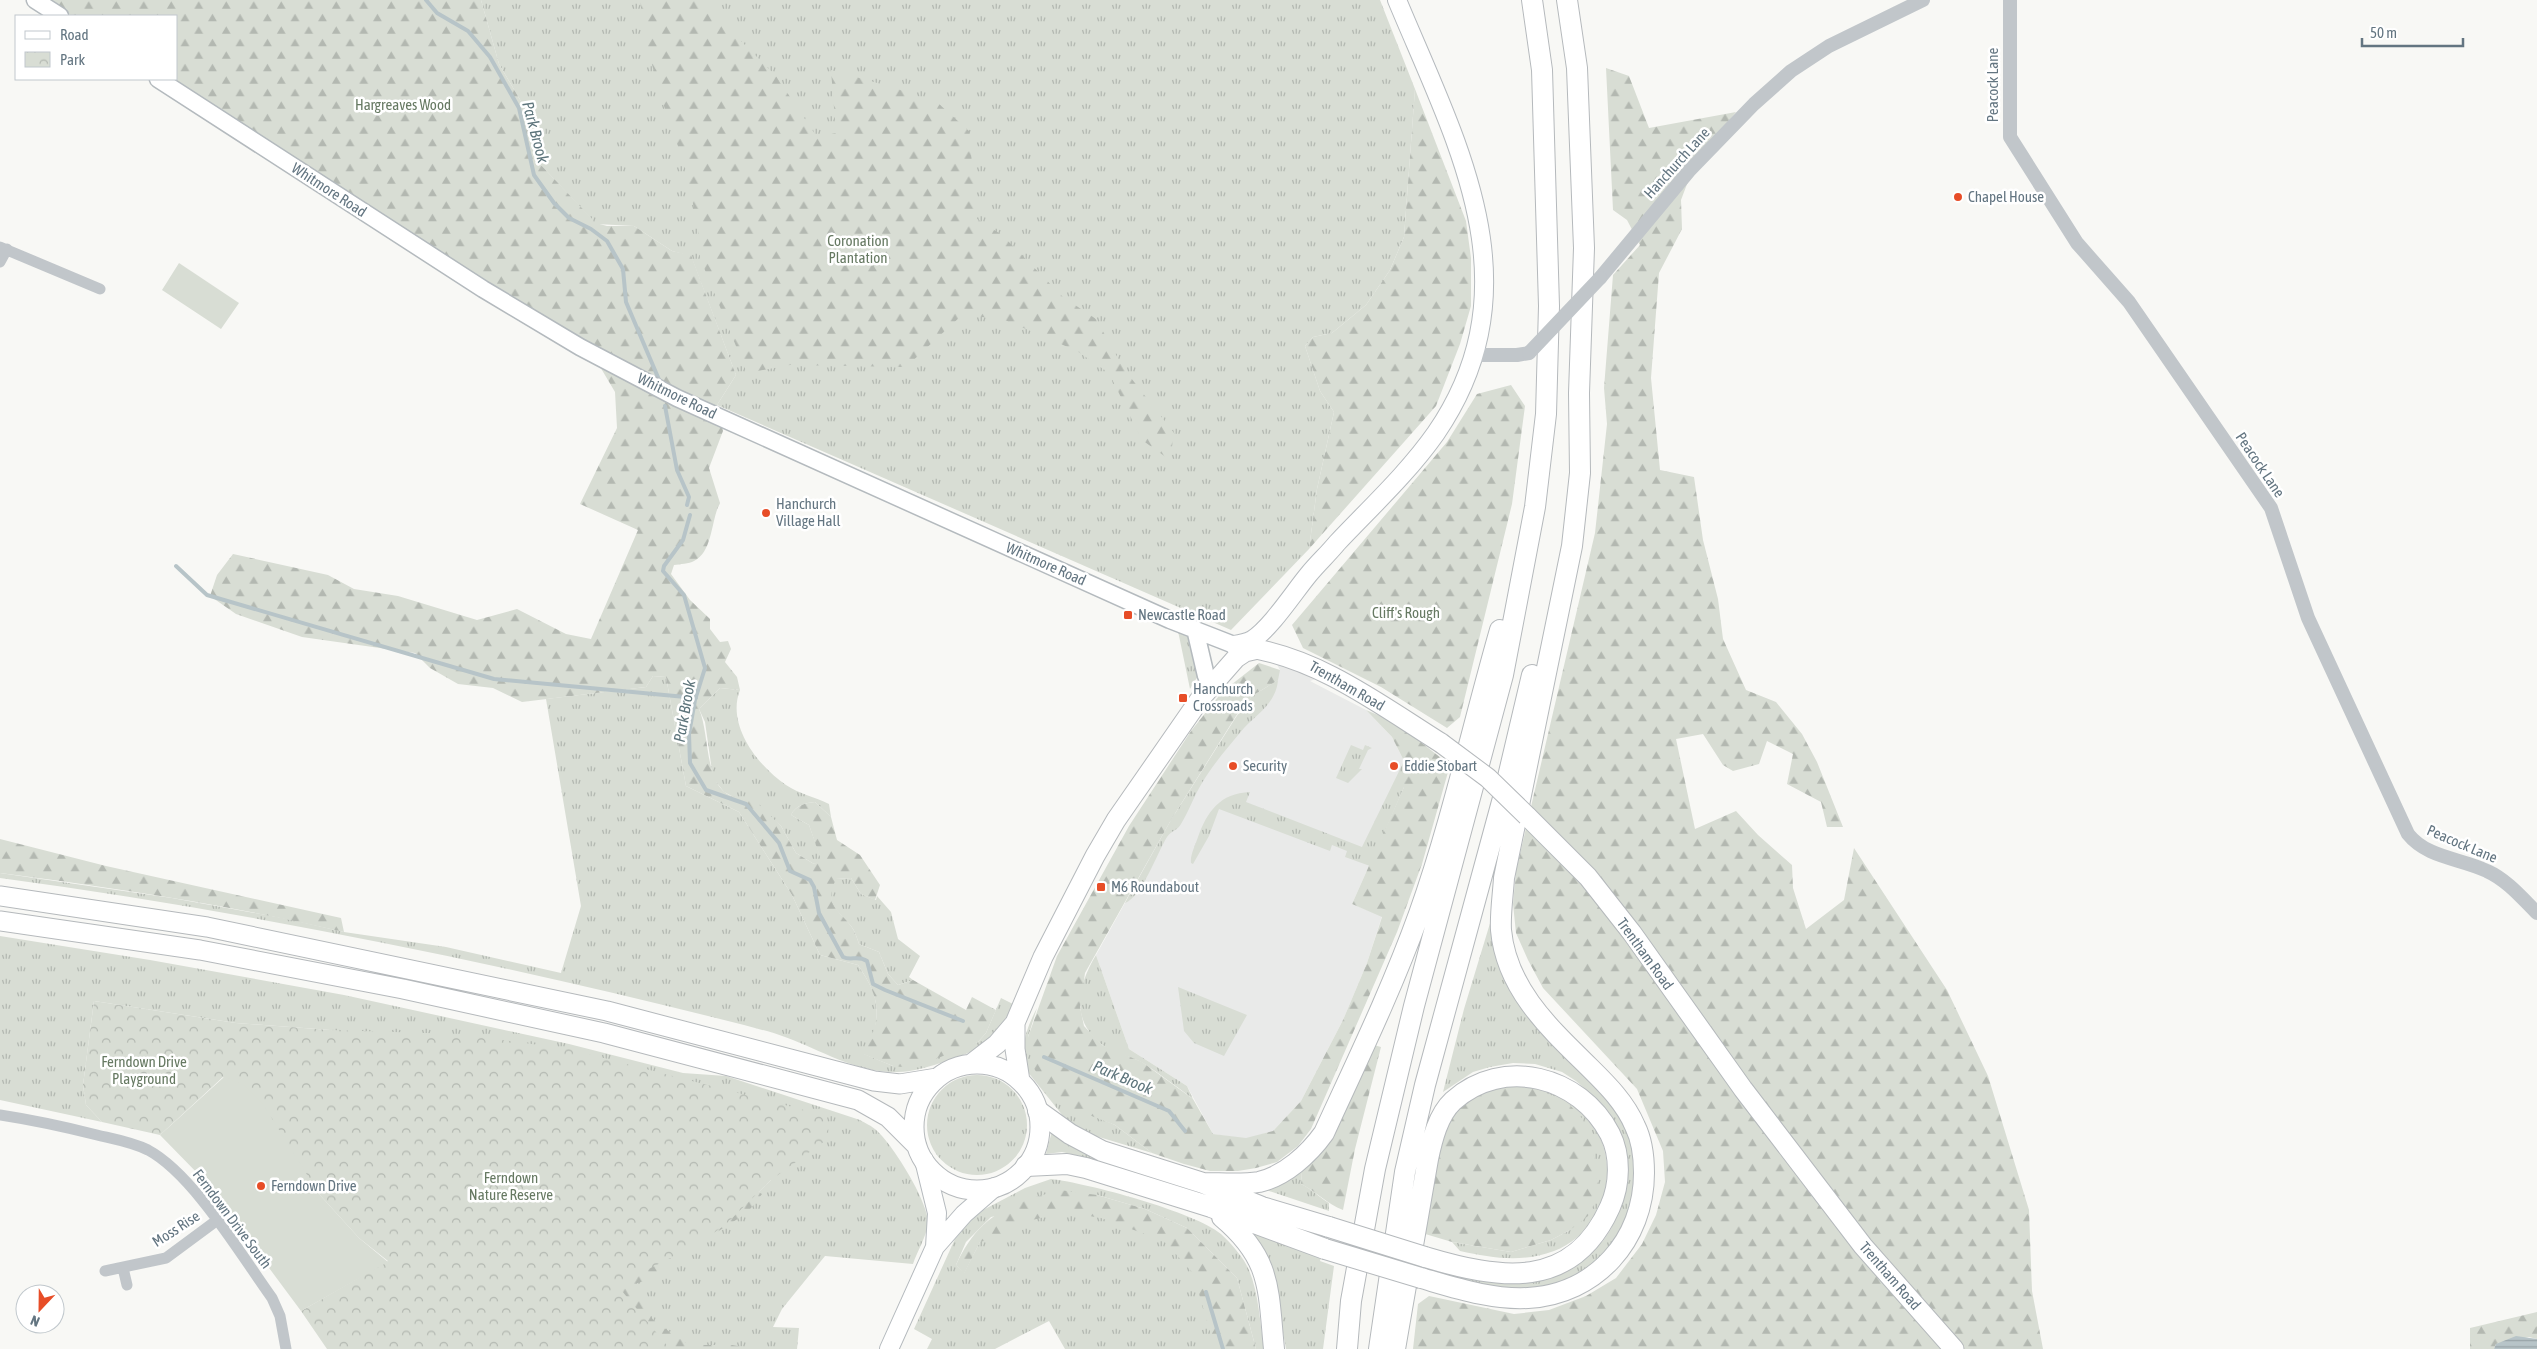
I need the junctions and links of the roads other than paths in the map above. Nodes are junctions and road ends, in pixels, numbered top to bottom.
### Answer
1 (35, 0) edge
2 (1397, 0) edge
3 (1532, 0) edge
4 (1567, 0) edge
5 (1923, 0) edge
6 (2010, 0) edge
7 (58, 15) edge
8 (160, 80) edge
9 (3, 248) edge
10 (0, 262) edge
11 (100, 289) dead end
12 (1474, 355) junction
13 (1579, 392) junction
14 (1535, 507) junction
15 (1308, 575) junction
16 (1195, 629) junction
17 (1234, 645) junction
18 (1258, 648) junction
19 (1206, 676) junction
20 (1189, 716) junction
21 (0, 896) edge
22 (2537, 913) edge
23 (0, 921) edge
24 (1015, 1024) junction
25 (971, 1064) junction
26 (937, 1078) junction
27 (1020, 1081) junction
28 (1038, 1111) junction
29 (0, 1115) edge
30 (920, 1153) junction
31 (1026, 1166) junction
32 (1203, 1183) junction
33 (995, 1187) junction
34 (1211, 1208) junction
35 (216, 1221) junction
36 (935, 1248) junction
37 (123, 1268) junction
38 (105, 1271) dead end
39 (127, 1285) dead end
40 (286, 1349) edge
41 (889, 1349) edge
42 (1274, 1349) edge
43 (1347, 1349) edge
44 (1379, 1349) edge
45 (1395, 1349) edge
46 (1954, 1349) edge

1 - 7 main road
2 - 12 main road
3 - 14 highway
4 - 13 highway
5 - 12 street, Hanchurch Lane, bridge
6 - 22 street, Peacock Lane
8 - 16 main road, Whitmore Road
9 - 10 street
9 - 11 street
12 - 15 main road
13 - 34 highway, bridge
13 - 44 highway
14 - 32 highway
14 - 43 highway
15 - 17 main road
15 - 18 main road
16 - 17 main road, Whitmore Road
16 - 19 main road
17 - 18 highway, Trentham Road
17 - 19 highway
18 - 20 highway
18 - 46 highway, Trentham Road, bridge
19 - 20 highway
20 - 24 highway
21 - 26 highway
23 - 30 highway
24 - 25 highway
24 - 27 highway
25 - 26 highway
25 - 27 highway
26 - 30 highway
27 - 28 highway
28 - 31 highway
28 - 32 highway
29 - 35 street, Ferndown Drive South
30 - 33 highway
30 - 36 main road
31 - 33 highway
31 - 34 highway
32 - 45 highway, bridge
33 - 36 main road
34 - 42 highway
35 - 37 street, Moss Rise
35 - 40 street, Ferndown Drive South
36 - 41 main road
37 - 38 street, Moss Rise
37 - 39 street

